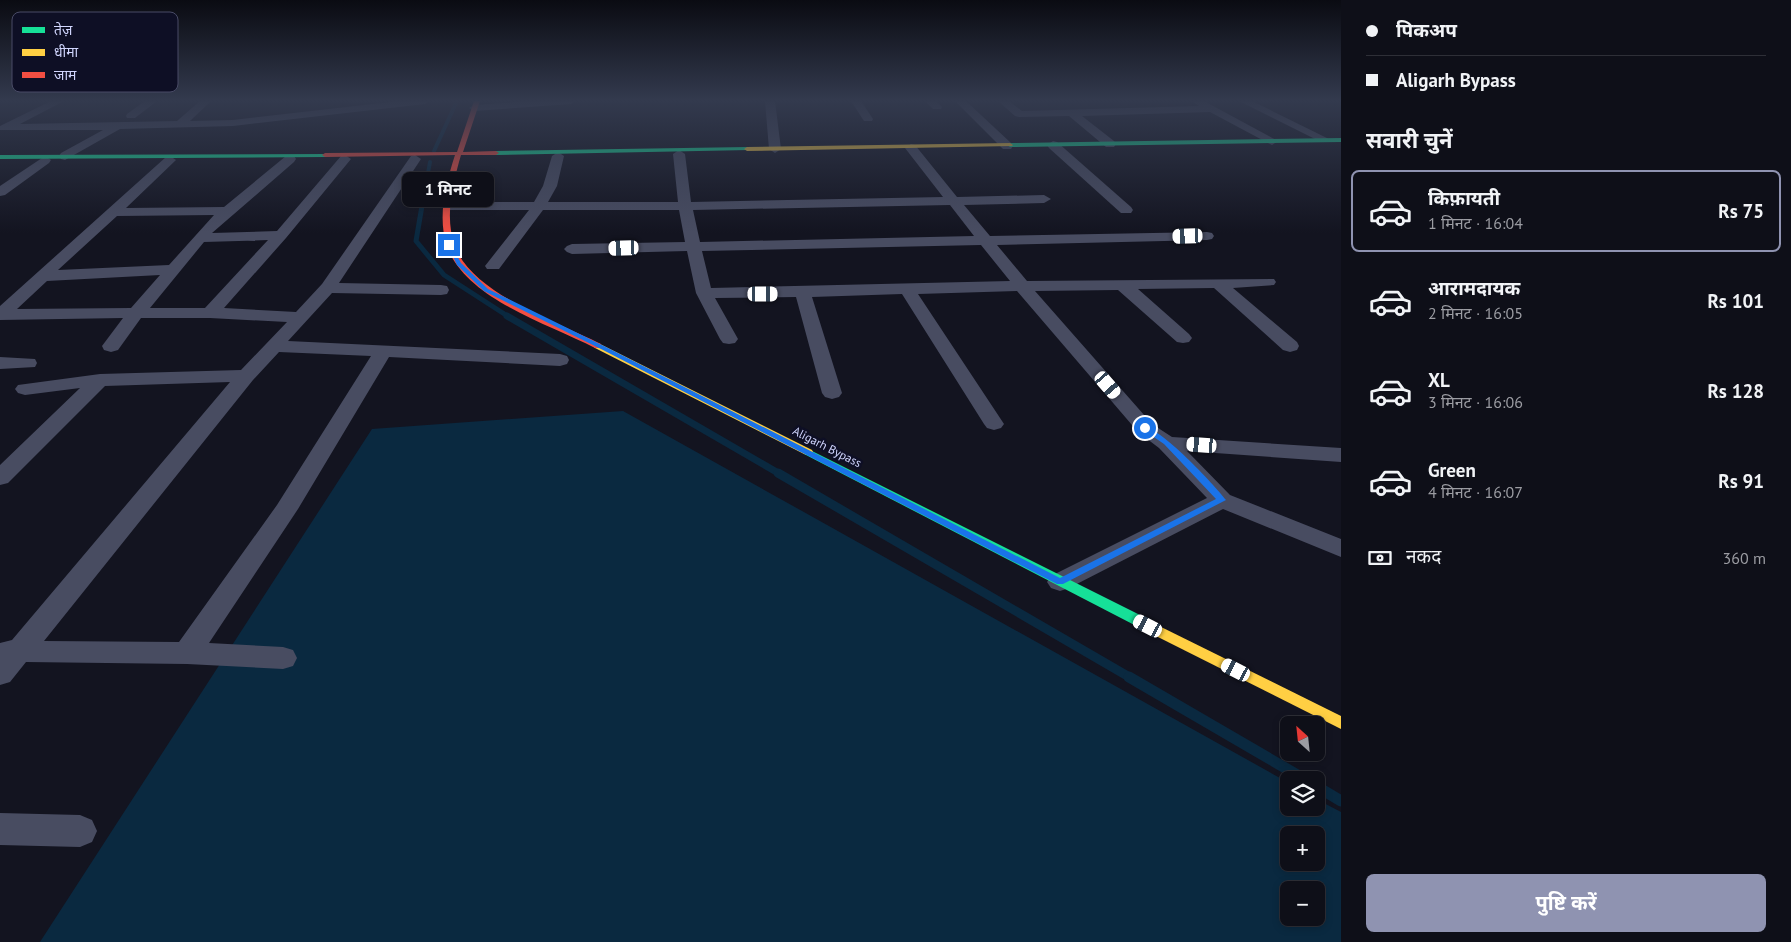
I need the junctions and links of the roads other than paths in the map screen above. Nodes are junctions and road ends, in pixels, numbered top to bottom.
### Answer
1 (85, 145) edge
2 (463, 145) edge
3 (775, 145) edge
4 (1053, 145) joint
5 (1007, 146) joint
6 (911, 148) junction
7 (775, 149) junction
8 (866, 149) junction
9 (679, 154) junction
10 (65, 156) junction
11 (459, 156) junction
12 (558, 156) junction
13 (0, 157) edge
14 (145, 158) junction
15 (290, 159) junction
16 (345, 159) junction
17 (415, 159) junction
18 (45, 160) junction
19 (170, 160) junction
20 (0, 161) edge
21 (0, 192) edge
22 (1044, 198) dead end
23 (954, 199) junction
24 (447, 206) junction
25 (539, 206) junction
26 (685, 206) junction
27 (1126, 210) dead end
28 (114, 212) junction
29 (228, 212) junction
30 (281, 235) junction
31 (1207, 236) dead end
32 (200, 238) junction
33 (986, 242) junction
34 (694, 245) junction
35 (572, 249) dead end
36 (493, 266) dead end
37 (175, 270) junction
38 (44, 276) junction
39 (1268, 282) dead end
40 (1219, 284) junction
41 (1022, 286) junction
42 (1124, 286) junction
43 (328, 288) junction
44 (907, 289) junction
45 (441, 290) dead end
46 (704, 294) junction
47 (803, 294) junction
48 (1, 310) edge
49 (210, 313) junction
50 (136, 314) junction
51 (300, 317) junction
52 (1183, 338) dead end
53 (729, 339) dead end
54 (111, 346) dead end
55 (272, 346) junction
56 (1290, 346) dead end
57 (383, 352) junction
58 (560, 360) dead end
59 (0, 363) edge
60 (28, 363) dead end
61 (246, 376) junction
62 (100, 380) junction
63 (25, 389) dead end
64 (832, 393) dead end
65 (994, 424) dead end
66 (1167, 443) junction
67 (1341, 455) edge
68 (0, 478) edge
69 (1222, 500) junction
70 (1341, 549) edge
71 (1060, 582) junction
72 (10, 651) edge
73 (187, 653) junction
74 (283, 658) dead end
75 (0, 674) edge
76 (1341, 723) edge
77 (0, 829) edge
78 (80, 831) dead end

1 - 10 street
2 - 11 main road, Aligarh Bypass
3 - 7 street
4 - 5 main road
4 - 27 street
5 - 6 main road
6 - 8 main road
6 - 23 street
7 - 8 main road
7 - 11 main road
8 - 9 main road
9 - 12 main road
9 - 26 street
10 - 13 main road
10 - 14 main road
11 - 12 main road
11 - 14 main road
11 - 17 main road
11 - 24 main road, Aligarh Bypass
12 - 25 street
14 - 18 main road
14 - 19 main road
15 - 16 main road
15 - 19 main road
15 - 29 street
16 - 17 main road
16 - 30 street
17 - 43 street
18 - 20 main road
18 - 21 street
19 - 28 street
22 - 23 street
23 - 26 street
23 - 33 street
24 - 25 street
24 - 71 main road, Aligarh Bypass
25 - 26 street
25 - 36 street
26 - 34 street
28 - 29 street
28 - 38 street
29 - 32 street
30 - 32 street
30 - 49 street
31 - 33 street
32 - 37 street
33 - 34 street
33 - 41 street
34 - 35 street
34 - 46 street
37 - 38 street
37 - 50 street
38 - 48 street
39 - 40 street
40 - 42 street
40 - 56 street
41 - 42 street
41 - 44 street
41 - 66 street
42 - 52 street
43 - 45 street
43 - 51 street
44 - 47 street
44 - 65 street
46 - 47 street
46 - 53 street
47 - 64 street
48 - 50 street
49 - 50 street
49 - 51 street
50 - 54 street
51 - 55 street
55 - 57 street
55 - 61 street
57 - 58 street
57 - 73 street
59 - 60 street
61 - 62 street
61 - 72 street
62 - 63 street
62 - 68 street
66 - 67 street
66 - 69 street
69 - 70 street
69 - 71 street
71 - 76 main road, Aligarh Bypass
72 - 73 street
72 - 75 street
73 - 74 street
77 - 78 street

